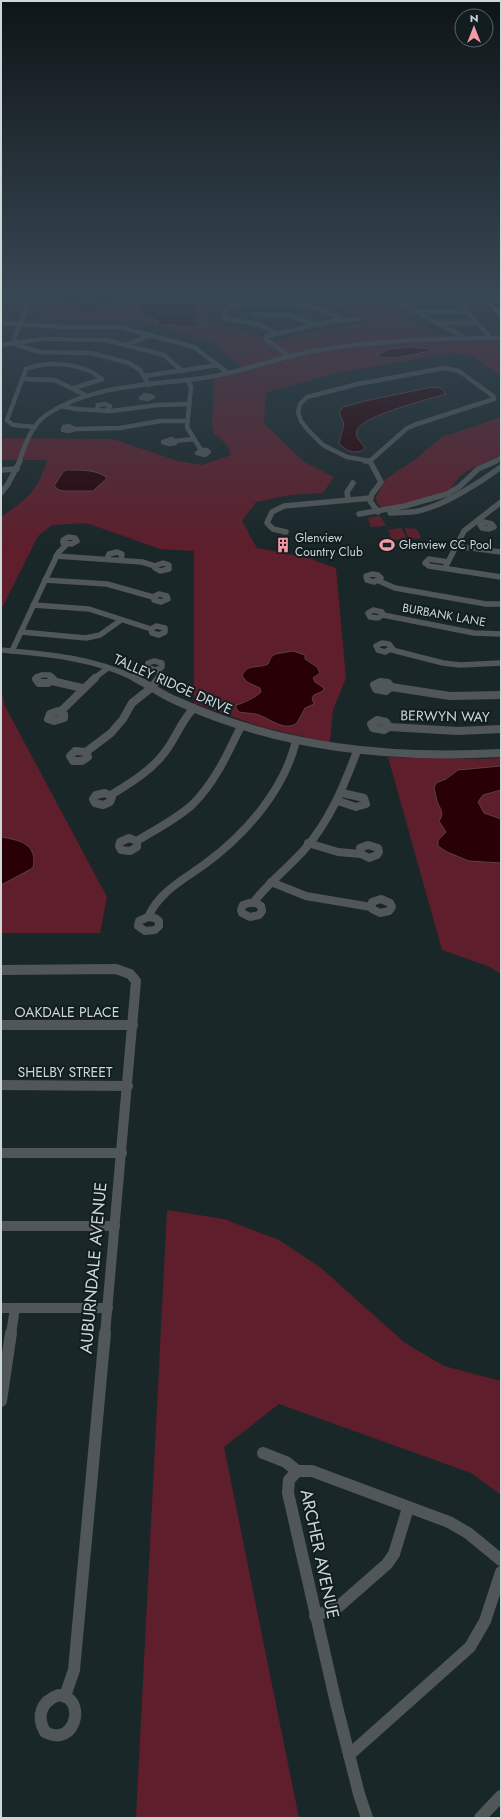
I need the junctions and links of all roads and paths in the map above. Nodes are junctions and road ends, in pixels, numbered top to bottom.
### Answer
1 (22, 380) joint
2 (100, 380) edge
3 (146, 380) edge
4 (188, 380) joint
5 (380, 380) edge
6 (471, 380) edge
7 (149, 385) junction
8 (72, 388) junction
9 (87, 396) junction
10 (148, 399) dead end
11 (190, 404) junction
12 (62, 406) junction
13 (152, 406) junction
14 (188, 420) junction
15 (35, 427) junction
16 (75, 429) dead end
17 (194, 439) junction
18 (176, 441) dead end
19 (201, 450) dead end
20 (501, 458) edge
21 (370, 461) junction
22 (501, 467) edge
23 (17, 469) junction
24 (1, 470) edge
25 (353, 483) dead end
26 (1, 493) edge
27 (348, 499) junction
28 (371, 499) junction
29 (500, 504) edge
30 (378, 512) junction
31 (359, 514) dead end
32 (286, 532) dead end
33 (67, 544) dead end
34 (455, 546) junction
35 (501, 552) edge
36 (56, 556) junction
37 (448, 562) junction
38 (156, 566) dead end
39 (445, 568) junction
40 (501, 577) edge
41 (45, 580) junction
42 (379, 580) dead end
43 (153, 597) dead end
44 (501, 604) edge
45 (33, 605) junction
46 (383, 616) dead end
47 (121, 620) junction
48 (151, 629) dead end
49 (21, 632) junction
50 (501, 634) edge
51 (1, 650) edge
52 (392, 650) dead end
53 (12, 651) junction
54 (501, 663) edge
55 (108, 668) junction
56 (159, 669) dead end
57 (52, 680) dead end
58 (152, 687) junction
59 (82, 688) junction
60 (391, 688) dead end
61 (501, 695) edge
62 (194, 708) junction
63 (60, 712) dead end
64 (241, 726) junction
65 (389, 727) dead end
66 (501, 729) edge
67 (296, 741) junction
68 (357, 751) junction
69 (86, 752) dead end
70 (501, 753) edge
71 (342, 793) junction
72 (111, 795) dead end
73 (338, 801) junction
74 (137, 841) dead end
75 (308, 843) junction
76 (361, 854) dead end
77 (271, 882) junction
78 (253, 903) dead end
79 (371, 907) dead end
80 (148, 917) dead end
81 (1, 970) edge
82 (1, 1025) edge
83 (134, 1025) junction
84 (1, 1086) edge
85 (128, 1086) junction
86 (1, 1153) edge
87 (122, 1153) junction
88 (1, 1226) edge
89 (115, 1226) junction
90 (1, 1308) edge
91 (15, 1308) junction
92 (108, 1308) junction
93 (1, 1401) edge
94 (263, 1453) dead end
95 (297, 1471) junction
96 (408, 1508) junction
97 (501, 1560) edge
98 (501, 1572) edge
99 (315, 1616) junction
100 (65, 1696) dead end
101 (349, 1755) junction
102 (501, 1796) edge
103 (367, 1818) edge
104 (480, 1818) edge

1 - 8 street
1 - 15 street
2 - 8 street
3 - 7 street
4 - 7 street
4 - 11 street
5 - 21 street
6 - 21 street
7 - 9 street
8 - 9 street
9 - 12 street
10 - 13 street
11 - 13 street
11 - 14 street
12 - 13 street
12 - 15 street
14 - 16 street
14 - 17 street
15 - 23 street
17 - 18 street
17 - 19 street
20 - 30 street
21 - 28 street
22 - 30 street
23 - 24 street
23 - 26 street
25 - 27 street
27 - 28 street
27 - 32 street
28 - 30 street
28 - 30 street
29 - 34 street
30 - 31 street
33 - 36 street
34 - 35 street
34 - 37 street
36 - 38 street
36 - 41 street
37 - 39 street
37 - 39 street
39 - 40 street
41 - 43 street
41 - 45 street
42 - 44 street
45 - 47 street
45 - 49 street
46 - 50 street, BURBANK LANE
47 - 48 street
47 - 49 street
49 - 53 street
51 - 53 street, TALLEY RIDGE DRIVE
52 - 54 street
53 - 55 street, TALLEY RIDGE DRIVE
55 - 58 street, TALLEY RIDGE DRIVE
55 - 59 street
56 - 58 street
57 - 59 street
58 - 62 street, TALLEY RIDGE DRIVE
58 - 69 street
59 - 63 street
60 - 61 street
62 - 64 street, TALLEY RIDGE DRIVE
62 - 72 street
64 - 67 street, TALLEY RIDGE DRIVE
64 - 74 street
65 - 66 street, BERWYN WAY
67 - 68 street, TALLEY RIDGE DRIVE
67 - 80 street
68 - 70 street, TALLEY RIDGE DRIVE
68 - 71 street
71 - 73 street
71 - 73 street
73 - 75 street
75 - 76 street
75 - 77 street
77 - 78 street
77 - 79 street
81 - 83 street, AUBURNDALE AVENUE
82 - 83 street, OAKDALE PLACE
83 - 85 street, AUBURNDALE AVENUE
84 - 85 street, SHELBY STREET
85 - 87 street, AUBURNDALE AVENUE
86 - 87 street
87 - 89 street, AUBURNDALE AVENUE
88 - 89 street
89 - 92 street, AUBURNDALE AVENUE
90 - 91 street
91 - 92 street
91 - 93 street
92 - 100 street, AUBURNDALE AVENUE
94 - 95 street
95 - 96 street, ARCHER AVENUE
95 - 99 street, ARCHER AVENUE
96 - 97 street, ARCHER AVENUE
96 - 99 street
98 - 101 street
99 - 101 street, ARCHER AVENUE
101 - 103 street, ARCHER AVENUE
102 - 104 street

